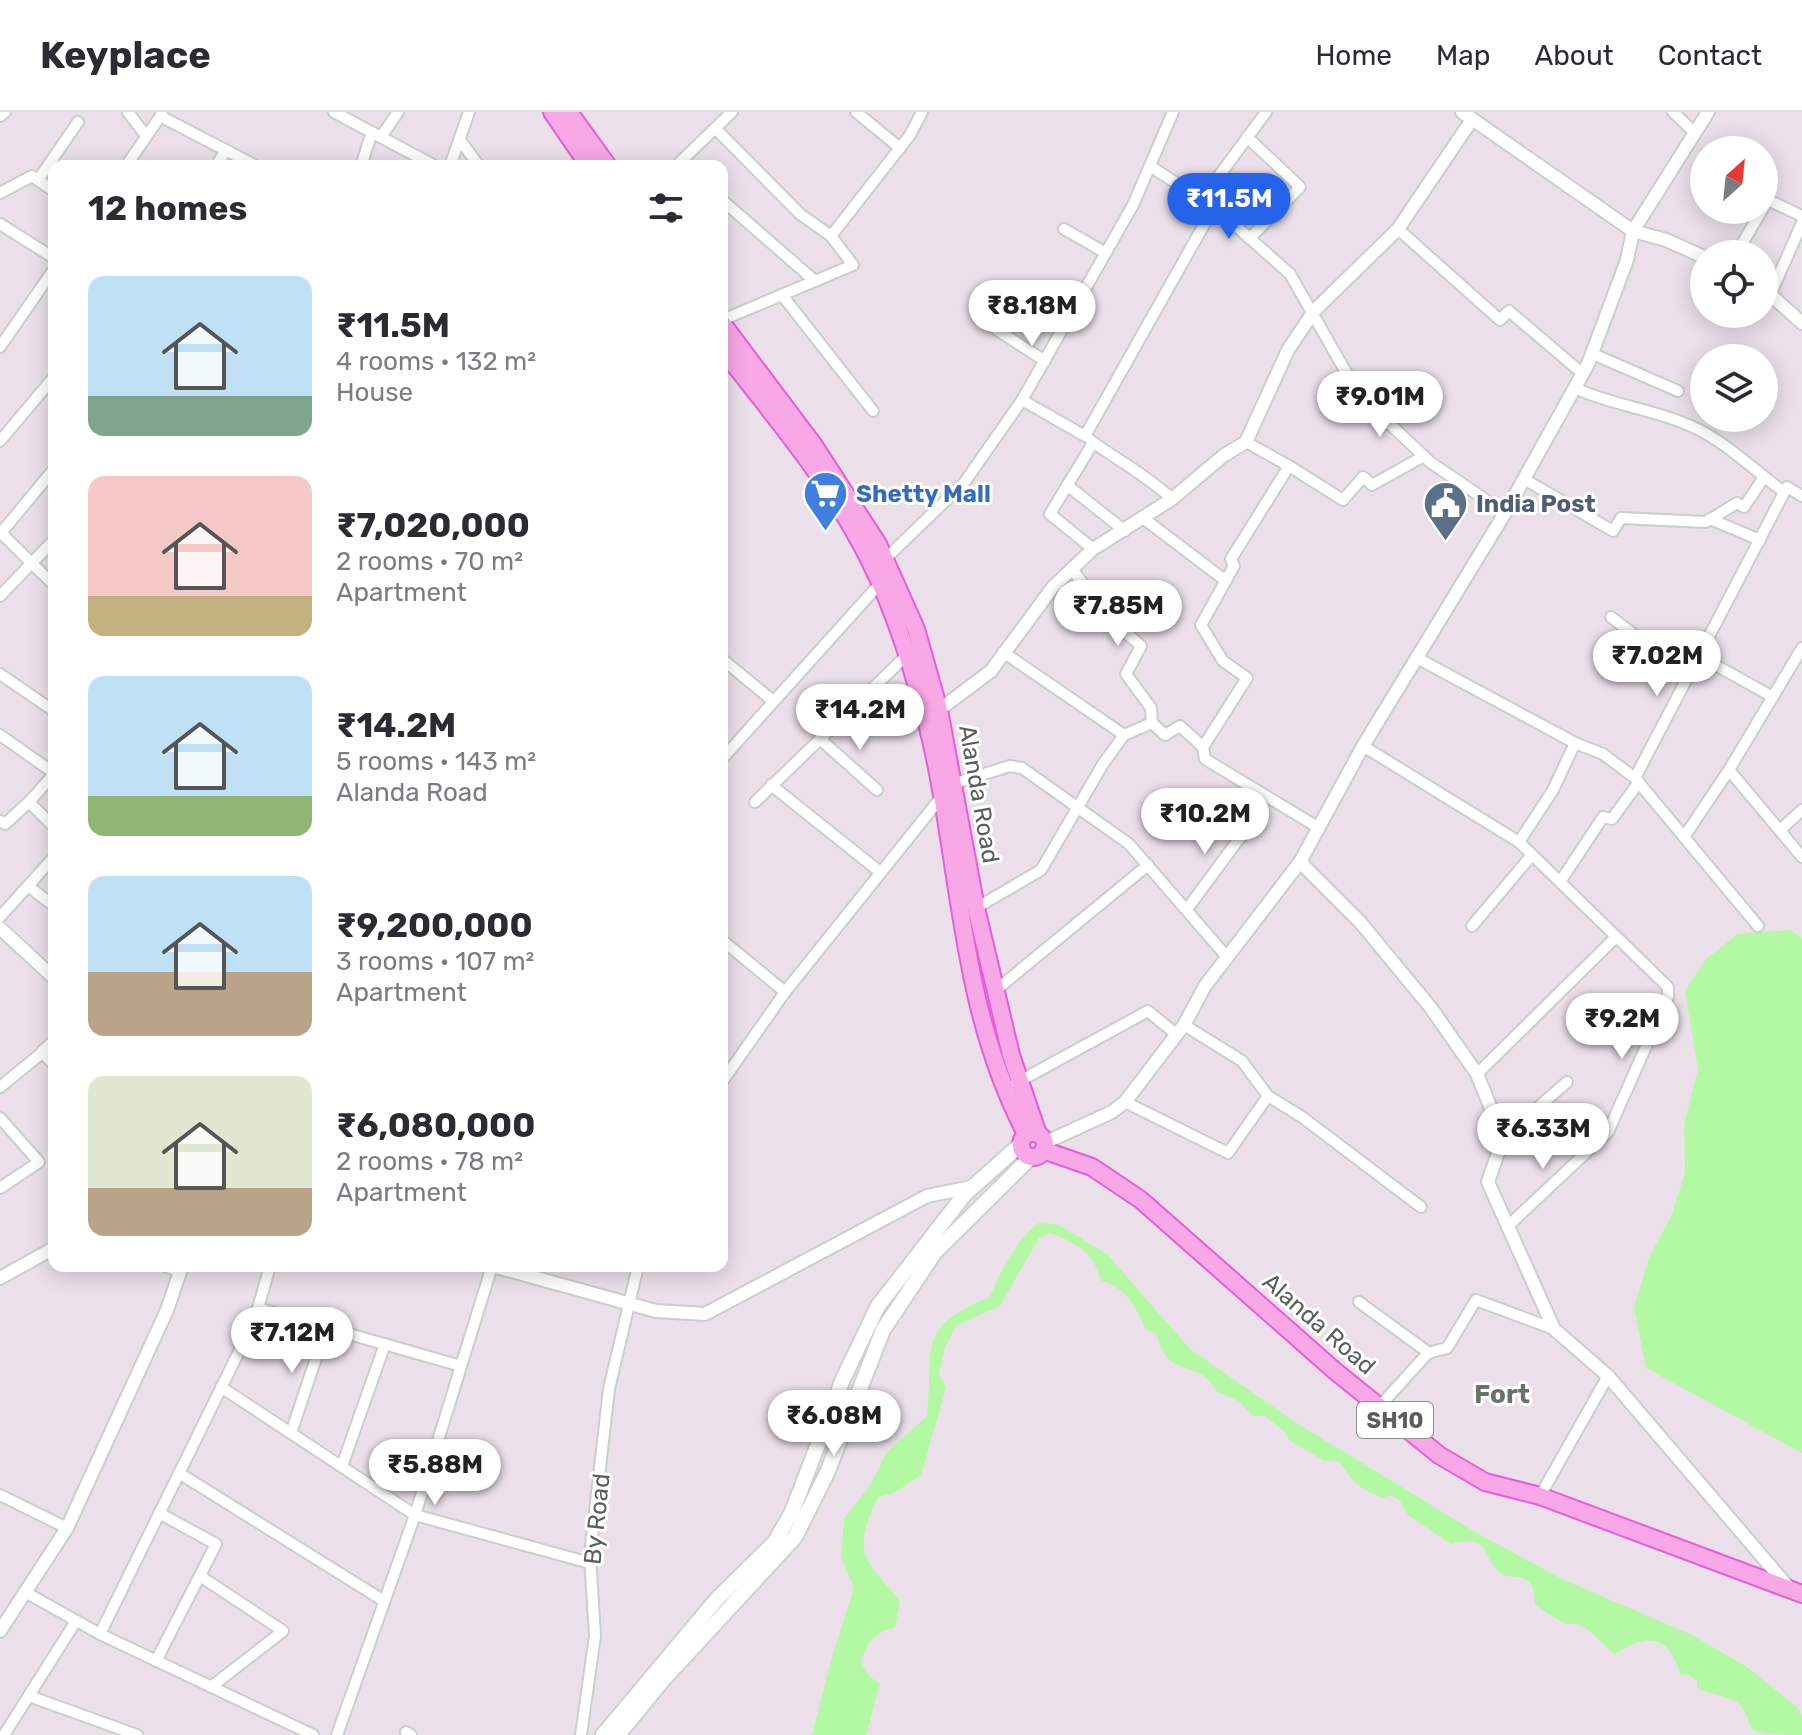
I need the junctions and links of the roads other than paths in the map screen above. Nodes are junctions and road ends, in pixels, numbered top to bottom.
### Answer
1 (5, 112) edge
2 (128, 112) edge
3 (334, 112) edge
4 (398, 112) edge
5 (469, 112) edge
6 (552, 112) edge
7 (569, 112) edge
8 (732, 112) edge
9 (856, 112) edge
10 (922, 112) edge
11 (1173, 112) edge
12 (1266, 112) edge
13 (1673, 112) edge
14 (1708, 112) edge
15 (162, 114) edge
16 (0, 116) edge
17 (1467, 116) edge
18 (78, 122) dead end
19 (717, 130) junction
20 (1695, 133) junction
21 (376, 135) junction
22 (146, 136) junction
23 (1247, 137) junction
24 (460, 140) junction
25 (900, 148) junction
26 (226, 150) junction
27 (52, 160) edge
28 (130, 160) edge
29 (220, 160) edge
30 (245, 160) edge
31 (364, 160) edge
32 (424, 160) edge
33 (452, 160) edge
34 (475, 160) edge
35 (585, 160) edge
36 (604, 160) edge
37 (683, 160) edge
38 (48, 166) edge
39 (1150, 166) junction
40 (38, 180) junction
41 (48, 187) edge
42 (0, 193) edge
43 (1202, 199) junction
44 (728, 205) edge
45 (1778, 205) edge
46 (1214, 207) junction
47 (1802, 216) edge
48 (1802, 223) edge
49 (0, 224) edge
50 (1064, 229) dead end
51 (1398, 229) junction
52 (1633, 231) junction
53 (831, 236) junction
54 (1250, 238) junction
55 (1690, 251) edge
56 (1106, 253) junction
57 (48, 254) edge
58 (1778, 271) edge
59 (48, 278) edge
60 (815, 281) junction
61 (782, 295) junction
62 (1778, 300) edge
63 (1314, 311) junction
64 (728, 319) edge
65 (982, 320) dead end
66 (1802, 323) edge
67 (728, 330) edge
68 (0, 347) edge
69 (1593, 354) junction
70 (728, 357) edge
71 (1045, 361) junction
72 (1583, 374) junction
73 (48, 384) edge
74 (1575, 388) junction
75 (1678, 391) dead end
76 (1022, 400) junction
77 (873, 411) dead end
78 (1089, 440) junction
79 (0, 441) edge
80 (1246, 442) junction
81 (1424, 456) junction
82 (1289, 466) junction
83 (48, 476) edge
84 (1764, 477) junction
85 (1524, 479) junction
86 (1067, 485) junction
87 (1784, 492) junction
88 (839, 496) junction
89 (1802, 496) edge
90 (1172, 499) junction
91 (1505, 513) junction
92 (1143, 518) junction
93 (1710, 519) junction
94 (1125, 531) junction
95 (1, 532) edge
96 (1760, 540) junction
97 (48, 547) edge
98 (1093, 549) junction
99 (33, 564) junction
100 (1072, 569) junction
101 (882, 572) junction
102 (48, 579) edge
103 (1226, 581) junction
104 (0, 596) edge
105 (1611, 617) dead end
106 (1802, 648) edge
107 (1003, 652) junction
108 (907, 655) junction
109 (1699, 656) junction
110 (1417, 658) junction
111 (728, 664) edge
112 (0, 674) edge
113 (1773, 697) junction
114 (773, 701) junction
115 (932, 701) junction
116 (48, 707) edge
117 (1152, 723) junction
118 (0, 735) edge
119 (1124, 735) junction
120 (820, 739) junction
121 (1575, 743) junction
122 (1363, 746) junction
123 (1203, 747) junction
124 (728, 752) edge
125 (48, 769) edge
126 (1729, 770) junction
127 (48, 780) edge
128 (1637, 780) junction
129 (771, 785) junction
130 (877, 790) dead end
131 (948, 790) junction
132 (29, 802) junction
133 (755, 802) dead end
134 (1078, 805) junction
135 (1802, 810) edge
136 (0, 821) edge
137 (48, 821) edge
138 (1250, 824) dead end
139 (1319, 828) junction
140 (1780, 830) junction
141 (1684, 837) junction
142 (1519, 842) junction
143 (1532, 855) junction
144 (1802, 857) edge
145 (1300, 862) junction
146 (48, 864) edge
147 (1148, 865) junction
148 (880, 872) junction
149 (1560, 882) junction
150 (28, 886) junction
151 (48, 901) edge
152 (976, 908) junction
153 (1187, 909) junction
154 (0, 917) edge
155 (1472, 926) dead end
156 (1758, 926) dead end
157 (0, 928) edge
158 (1616, 937) junction
159 (728, 945) edge
160 (1227, 957) junction
161 (48, 972) edge
162 (996, 990) junction
163 (785, 992) junction
164 (1180, 1030) junction
165 (48, 1047) edge
166 (43, 1052) junction
167 (48, 1057) edge
168 (728, 1065) edge
169 (1477, 1074) junction
170 (1020, 1081) junction
171 (1567, 1082) dead end
172 (0, 1087) edge
173 (1003, 1089) junction
174 (1268, 1096) junction
175 (1125, 1102) junction
176 (0, 1118) edge
177 (1503, 1138) junction
178 (1034, 1144) junction
179 (972, 1187) junction
180 (0, 1188) edge
181 (1421, 1207) dead end
182 (1507, 1227) junction
183 (48, 1251) edge
184 (180, 1272) edge
185 (268, 1272) edge
186 (490, 1272) edge
187 (528, 1272) edge
188 (637, 1272) edge
189 (0, 1278) edge
190 (1359, 1302) dead end
191 (632, 1304) junction
192 (258, 1308) junction
193 (326, 1328) junction
194 (1554, 1329) junction
195 (385, 1344) junction
196 (1429, 1353) junction
197 (461, 1366) junction
198 (1608, 1376) junction
199 (221, 1387) junction
200 (1379, 1407) junction
201 (291, 1433) junction
202 (342, 1466) junction
203 (179, 1473) junction
204 (0, 1495) edge
205 (1540, 1496) junction
206 (159, 1513) junction
207 (415, 1515) junction
208 (67, 1528) junction
209 (590, 1563) junction
210 (200, 1576) junction
211 (1795, 1591) edge
212 (25, 1592) junction
213 (384, 1601) junction
214 (76, 1621) junction
215 (1, 1626) edge
216 (100, 1634) junction
217 (156, 1661) junction
218 (211, 1687) junction
219 (29, 1696) junction
220 (132, 1734) edge
221 (4, 1735) edge
222 (313, 1735) edge
223 (337, 1735) edge
224 (581, 1735) edge
225 (603, 1735) edge
226 (618, 1735) edge

1 - 16 street
2 - 22 street
3 - 21 street
4 - 21 street
5 - 24 street
6 - 35 main road
7 - 36 main road
8 - 19 street
9 - 25 street
10 - 25 street
11 - 39 street
12 - 23 street
13 - 20 street
14 - 20 street
15 - 22 street
15 - 26 street
17 - 51 street
17 - 52 street
18 - 27 street
19 - 37 street
19 - 53 street
20 - 52 street
21 - 31 street
21 - 32 street
22 - 28 street
23 - 43 street
23 - 54 street
24 - 33 street
24 - 34 street
25 - 53 street
26 - 29 street
26 - 30 street
38 - 40 street
39 - 43 street
39 - 56 street
40 - 41 street
40 - 42 street
43 - 46 street
44 - 60 street
45 - 47 street
46 - 54 street
46 - 78 street
48 - 58 street
49 - 57 street
50 - 56 street
51 - 63 street
51 - 72 street
52 - 55 street
52 - 69 street
53 - 60 street
54 - 63 street
56 - 71 street
59 - 68 street
60 - 61 street
61 - 64 street
61 - 77 street
62 - 66 street
63 - 80 street
63 - 81 street
65 - 71 street
67 - 88 main road, Alanda Road
69 - 72 street
69 - 75 street
70 - 88 main road, Alanda Road
71 - 76 street
72 - 74 street
73 - 79 street
74 - 84 street
74 - 85 street
76 - 78 street
76 - 101 street
78 - 86 street
78 - 90 street
80 - 82 street
80 - 90 street
81 - 82 street
81 - 91 street
82 - 103 street
83 - 95 street
84 - 87 street
84 - 93 street
85 - 91 street
85 - 93 street
86 - 94 street
86 - 98 street
87 - 89 street
87 - 96 street
88 - 101 main road, Alanda Road
90 - 92 street
91 - 110 street
92 - 94 street
92 - 103 street
93 - 96 street
94 - 98 street
95 - 99 street
96 - 109 street
97 - 99 street
98 - 100 street
99 - 102 street
99 - 104 street
100 - 107 street
100 - 117 street
101 - 108 main road, Alanda Road
101 - 114 street
101 - 115 main road, Alanda Road
103 - 123 street
105 - 109 street
106 - 113 street
107 - 115 street
107 - 119 street
108 - 115 main road, Alanda Road
108 - 120 street
109 - 113 street
109 - 128 street
110 - 121 street
110 - 122 street
111 - 114 street
112 - 116 street
113 - 126 street
114 - 124 street
115 - 131 main road, Alanda Road
117 - 119 street
117 - 123 street
118 - 125 street
119 - 134 street
120 - 129 street
120 - 130 street
121 - 128 street
121 - 142 street
122 - 139 street
122 - 142 street
123 - 139 street
126 - 140 street
126 - 141 street
127 - 132 street
128 - 141 street
128 - 149 street
129 - 133 street
129 - 148 street
131 - 134 street
131 - 148 street
131 - 152 main road, Alanda Road
131 - 173 main road, Alanda Road
132 - 136 street
132 - 137 street
134 - 147 street
134 - 152 street
135 - 140 street
138 - 153 street
139 - 145 street
140 - 144 street
141 - 156 street
142 - 143 street
143 - 149 street
143 - 155 street
145 - 160 street
145 - 169 street
146 - 150 street
147 - 153 street
147 - 162 street
148 - 163 street
149 - 158 street
150 - 151 street
150 - 154 street
152 - 162 main road, Alanda Road
153 - 160 street
157 - 161 street
158 - 169 street
158 - 182 street
159 - 163 street
160 - 164 street
162 - 170 main road, Alanda Road
163 - 168 street
164 - 170 street
164 - 174 street
164 - 175 street
165 - 166 street
166 - 167 street
166 - 172 street
169 - 177 street
170 - 173 street
170 - 178 main road, Alanda Road
171 - 177 street
173 - 178 main road, Alanda Road
174 - 175 street
174 - 181 street
175 - 178 street
176 - 180 street
177 - 182 street
178 - 179 main road
178 - 200 main road, Alanda Road / SH10
178 - 226 main road
179 - 191 street
179 - 225 main road
182 - 194 street
183 - 189 street
184 - 208 street
185 - 192 street
186 - 197 street
187 - 191 street
188 - 191 street, By Road
190 - 196 street
191 - 209 street, By Road
192 - 193 street
192 - 199 street
193 - 195 street
193 - 201 street
194 - 196 street
194 - 198 street
195 - 197 street
195 - 202 street
196 - 200 street
197 - 207 street
198 - 205 street
198 - 211 street
199 - 201 street
199 - 203 street
200 - 205 main road, Alanda Road / SH10
201 - 202 street
202 - 207 street
203 - 206 street
203 - 213 street
204 - 208 street
205 - 211 main road, Alanda Road / SH10
206 - 210 street
206 - 216 street
207 - 209 street
207 - 213 street
208 - 212 street
209 - 224 street, By Road
210 - 217 street
210 - 218 street
212 - 214 street
212 - 215 street
213 - 223 street
214 - 216 street
214 - 219 street
216 - 217 street
217 - 218 street
218 - 222 street
219 - 220 street
219 - 221 street

